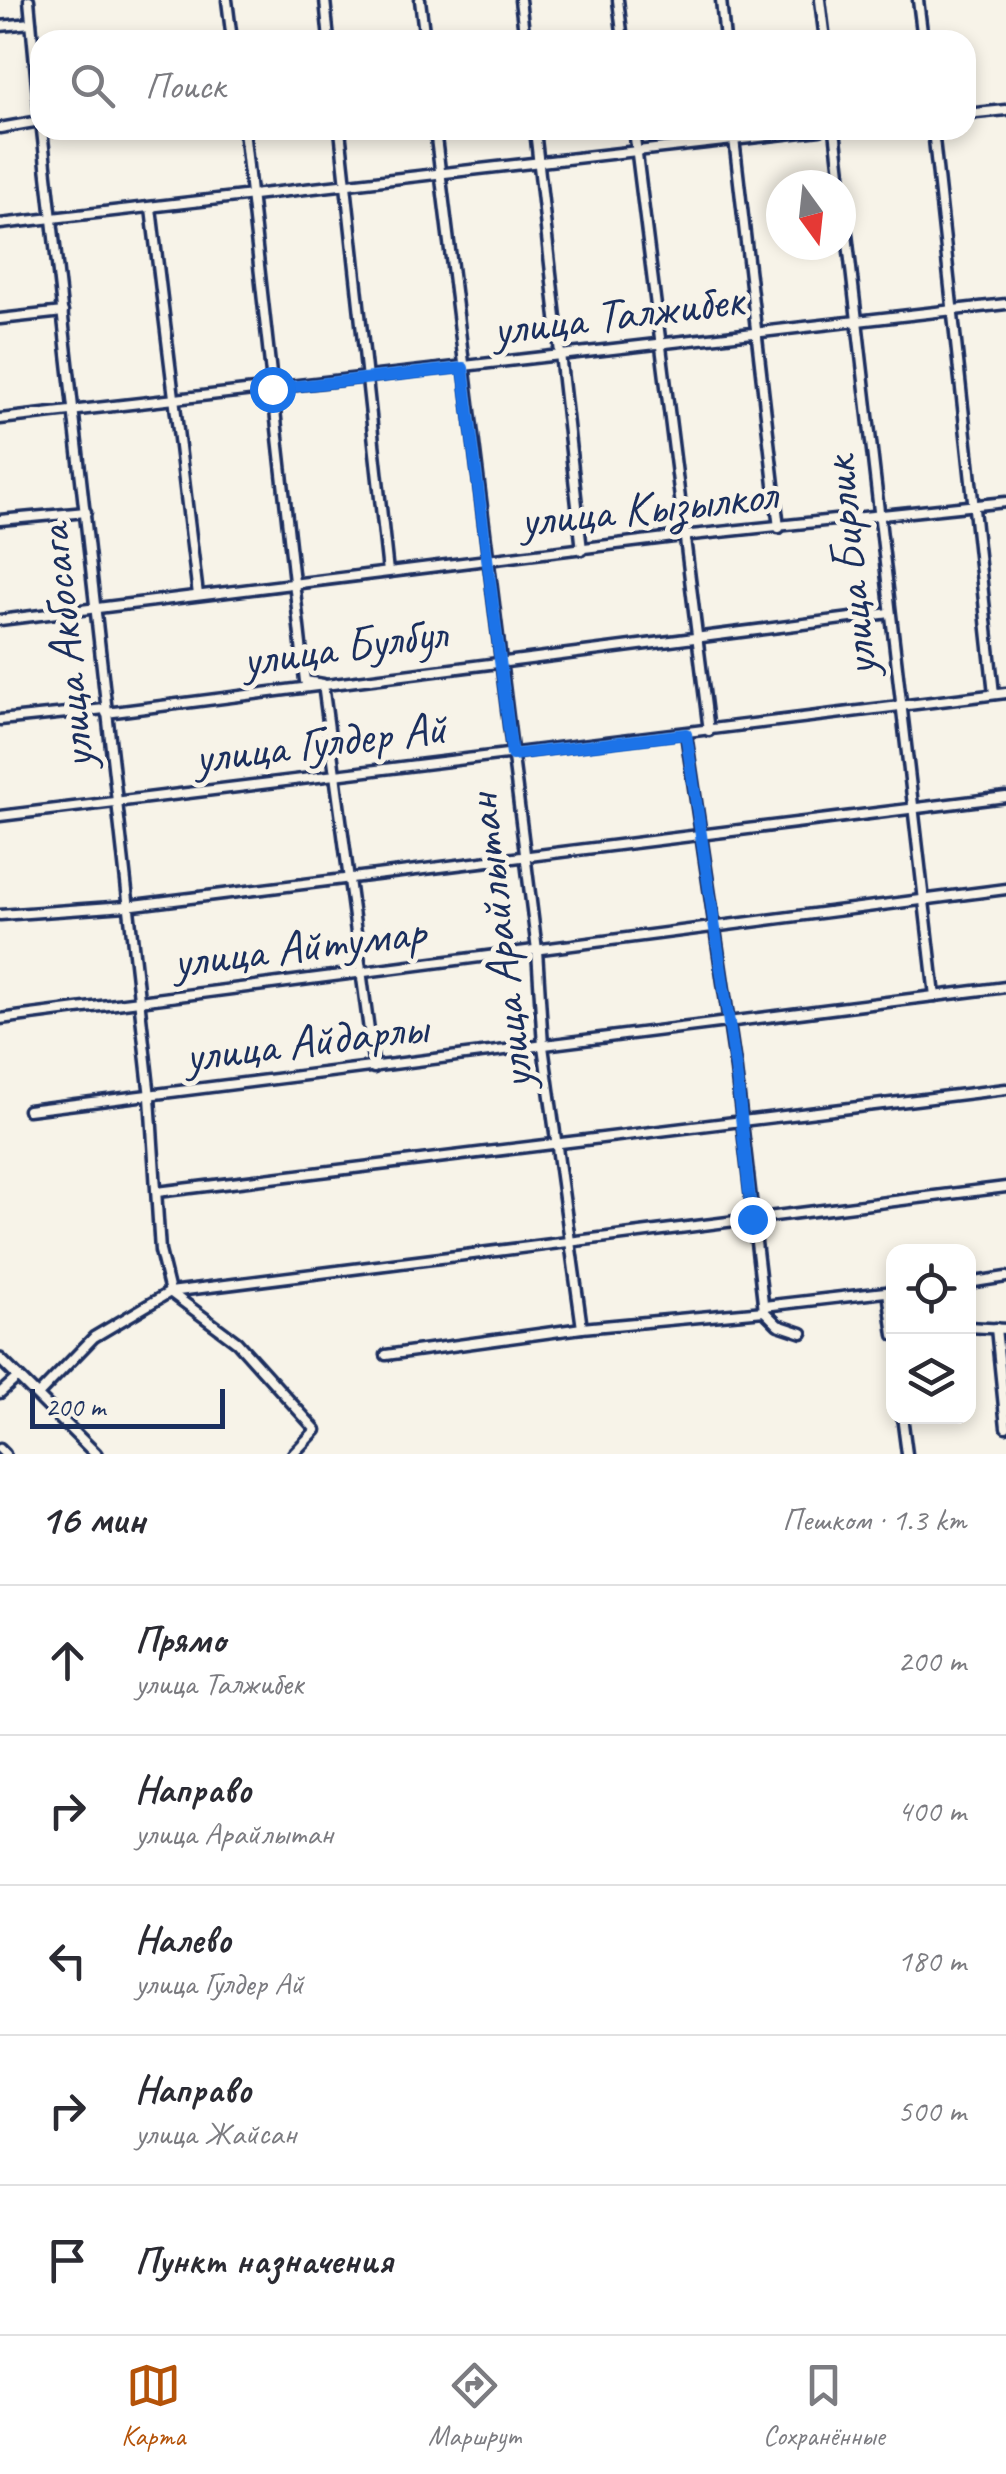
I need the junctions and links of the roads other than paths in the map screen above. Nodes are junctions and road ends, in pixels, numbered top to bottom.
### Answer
1 (29, 0) edge
2 (227, 0) edge
3 (324, 0) edge
4 (420, 0) edge
5 (520, 0) edge
6 (618, 0) edge
7 (721, 0) edge
8 (820, 0) edge
9 (918, 0) edge
10 (31, 24) junction
11 (0, 26) edge
12 (32, 30) edge
13 (231, 30) edge
14 (328, 30) edge
15 (424, 30) edge
16 (524, 30) edge
17 (622, 30) edge
18 (723, 30) edge
19 (824, 30) edge
20 (922, 30) edge
21 (1006, 110) edge
22 (976, 113) edge
23 (30, 121) edge
24 (0, 128) edge
25 (43, 140) edge
26 (245, 140) edge
27 (341, 140) edge
28 (437, 140) edge
29 (535, 140) edge
30 (635, 140) edge
31 (704, 140) edge
32 (734, 140) edge
33 (836, 140) edge
34 (935, 140) edge
35 (636, 152) junction
36 (538, 164) junction
37 (441, 176) junction
38 (346, 185) junction
39 (253, 197) junction
40 (152, 208) junction
41 (53, 220) junction
42 (0, 224) edge
43 (1006, 304) edge
44 (954, 310) junction
45 (63, 312) junction
46 (0, 319) edge
47 (856, 321) junction
48 (758, 333) junction
49 (659, 343) junction
50 (560, 352) junction
51 (463, 368) junction
52 (364, 378) junction
53 (272, 389) junction
54 (174, 400) junction
55 (76, 410) junction
56 (0, 419) edge
57 (1006, 502) edge
58 (976, 505) junction
59 (86, 512) junction
60 (878, 515) junction
61 (0, 520) edge
62 (779, 528) junction
63 (682, 536) junction
64 (582, 550) junction
65 (485, 560) junction
66 (388, 572) junction
67 (291, 582) junction
68 (198, 595) junction
69 (97, 608) junction
70 (890, 613) junction
71 (0, 620) edge
72 (696, 640) junction
73 (499, 661) junction
74 (324, 684) junction
75 (1006, 693) edge
76 (994, 694) junction
77 (900, 708) junction
78 (105, 711) junction
79 (0, 720) edge
80 (709, 731) junction
81 (686, 734) junction
82 (512, 755) junction
83 (336, 776) junction
84 (1006, 798) edge
85 (117, 802) junction
86 (912, 809) junction
87 (0, 816) edge
88 (700, 835) junction
89 (525, 856) junction
90 (349, 878) junction
91 (1006, 889) edge
92 (923, 900) junction
93 (126, 906) junction
94 (0, 915) edge
95 (713, 927) junction
96 (537, 950) junction
97 (362, 974) junction
98 (1006, 987) edge
99 (934, 996) junction
100 (136, 1003) junction
101 (0, 1018) edge
102 (728, 1024) junction
103 (543, 1046) junction
104 (374, 1068) junction
105 (1006, 1088) edge
106 (150, 1096) junction
107 (28, 1110) dead end
108 (742, 1120) junction
109 (559, 1141) junction
110 (1006, 1187) edge
111 (157, 1192) junction
112 (752, 1219) junction
113 (570, 1241) junction
114 (1006, 1277) edge
115 (976, 1282) edge
116 (170, 1292) junction
117 (886, 1293) edge
118 (764, 1308) junction
119 (976, 1327) edge
120 (582, 1328) junction
121 (1001, 1329) edge
122 (802, 1333) dead end
123 (386, 1355) dead end
124 (0, 1359) edge
125 (18, 1377) junction
126 (0, 1393) edge
127 (38, 1395) junction
128 (903, 1424) edge
129 (1006, 1427) edge
130 (96, 1454) edge
131 (293, 1454) edge
132 (907, 1454) edge

1 - 10 street
2 - 13 street
3 - 14 street
4 - 15 street
5 - 16 street
6 - 17 street
7 - 18 street
8 - 19 street
9 - 20 street
10 - 11 street
10 - 12 street
21 - 22 street
23 - 24 street
25 - 41 street, улица Акбосага
26 - 39 street
27 - 38 street
28 - 37 street, улица Арайлытан
29 - 36 street
30 - 35 street
31 - 35 street
32 - 48 street
33 - 47 street, улица Бирлик
34 - 44 street
35 - 36 street
35 - 49 street
36 - 37 street
36 - 50 street
37 - 38 street
37 - 51 street, улица Арайлытан
38 - 39 street
38 - 52 street
39 - 40 street
39 - 53 street
40 - 41 street
40 - 54 street
41 - 42 street
41 - 45 street, улица Акбосага
43 - 44 street, улица Талжибек
44 - 47 street, улица Талжибек
44 - 58 street
45 - 46 street
45 - 55 street, улица Акбосага
47 - 48 street, улица Талжибек
47 - 60 street, улица Бирлик
48 - 49 street, улица Талжибек
48 - 62 street
49 - 50 street, улица Талжибек
49 - 63 street
50 - 51 street, улица Талжибек
50 - 64 street
51 - 52 street, улица Талжибек
51 - 65 street, улица Арайлытан
52 - 53 street, улица Талжибек
52 - 66 street
53 - 54 street, улица Талжибек
53 - 67 street
54 - 55 street, улица Талжибек
54 - 68 street
55 - 56 street, улица Талжибек
55 - 59 street, улица Акбосага
57 - 58 street, улица Кызылкол
58 - 60 street, улица Кызылкол
58 - 76 street
59 - 61 street
59 - 69 street, улица Акбосага
60 - 62 street, улица Кызылкол
60 - 70 street, улица Бирлик
62 - 63 street, улица Кызылкол
63 - 64 street, улица Кызылкол
63 - 72 street
64 - 65 street, улица Кызылкол
65 - 66 street, улица Кызылкол
65 - 73 street, улица Арайлытан
66 - 67 street, улица Кызылкол
67 - 68 street, улица Кызылкол
67 - 74 street
68 - 69 street, улица Кызылкол
69 - 71 street, улица Кызылкол
69 - 78 street, улица Акбосага
70 - 72 street, улица Булбул
70 - 77 street, улица Бирлик
72 - 73 street, улица Булбул
72 - 80 street
73 - 74 street, улица Булбул
73 - 82 street, улица Арайлытан
74 - 78 street, улица Булбул
74 - 83 street
75 - 76 street, улица Гулдер Ай
76 - 77 street, улица Гулдер Ай
77 - 80 street, улица Гулдер Ай
77 - 86 street, улица Бирлик
78 - 79 street, улица Булбул
78 - 85 street, улица Акбосага
80 - 81 street, улица Гулдер Ай
81 - 82 street, улица Гулдер Ай
81 - 88 street
82 - 83 street, улица Гулдер Ай
82 - 89 street, улица Арайлытан
83 - 85 street, улица Гулдер Ай
83 - 90 street
84 - 86 street
85 - 87 street, улица Гулдер Ай
85 - 93 street, улица Акбосага
86 - 88 street
86 - 92 street, улица Бирлик
88 - 89 street
88 - 95 street
89 - 90 street
89 - 96 street, улица Арайлытан
90 - 93 street
90 - 97 street
91 - 92 street, улица Айтумар
92 - 95 street, улица Айтумар
92 - 99 street, улица Бирлик
93 - 94 street
93 - 100 street, улица Акбосага
95 - 96 street, улица Айтумар
95 - 102 street
96 - 97 street, улица Айтумар
96 - 103 street, улица Арайлытан
97 - 100 street, улица Айтумар
97 - 104 street
98 - 99 street, улица Айдарлы
99 - 102 street, улица Айдарлы
100 - 101 street, улица Айтумар
100 - 106 street, улица Акбосага
102 - 103 street, улица Айдарлы
102 - 108 street
103 - 104 street, улица Айдарлы
103 - 109 street, улица Арайлытан
104 - 106 street, улица Айдарлы
105 - 108 street
106 - 107 street, улица Айдарлы
106 - 111 street, улица Акбосага
108 - 109 street
108 - 112 street
109 - 111 street
109 - 113 street, улица Арайлытан
110 - 112 street
111 - 116 street, улица Акбосага
112 - 113 street
112 - 118 street
113 - 116 street
113 - 120 street, улица Арайлытан
114 - 115 street
116 - 127 street
116 - 131 street
117 - 118 street
118 - 120 street
118 - 122 street
119 - 121 street
120 - 123 street
121 - 129 street
124 - 125 street
125 - 126 street
125 - 127 street
127 - 130 street
128 - 132 street

